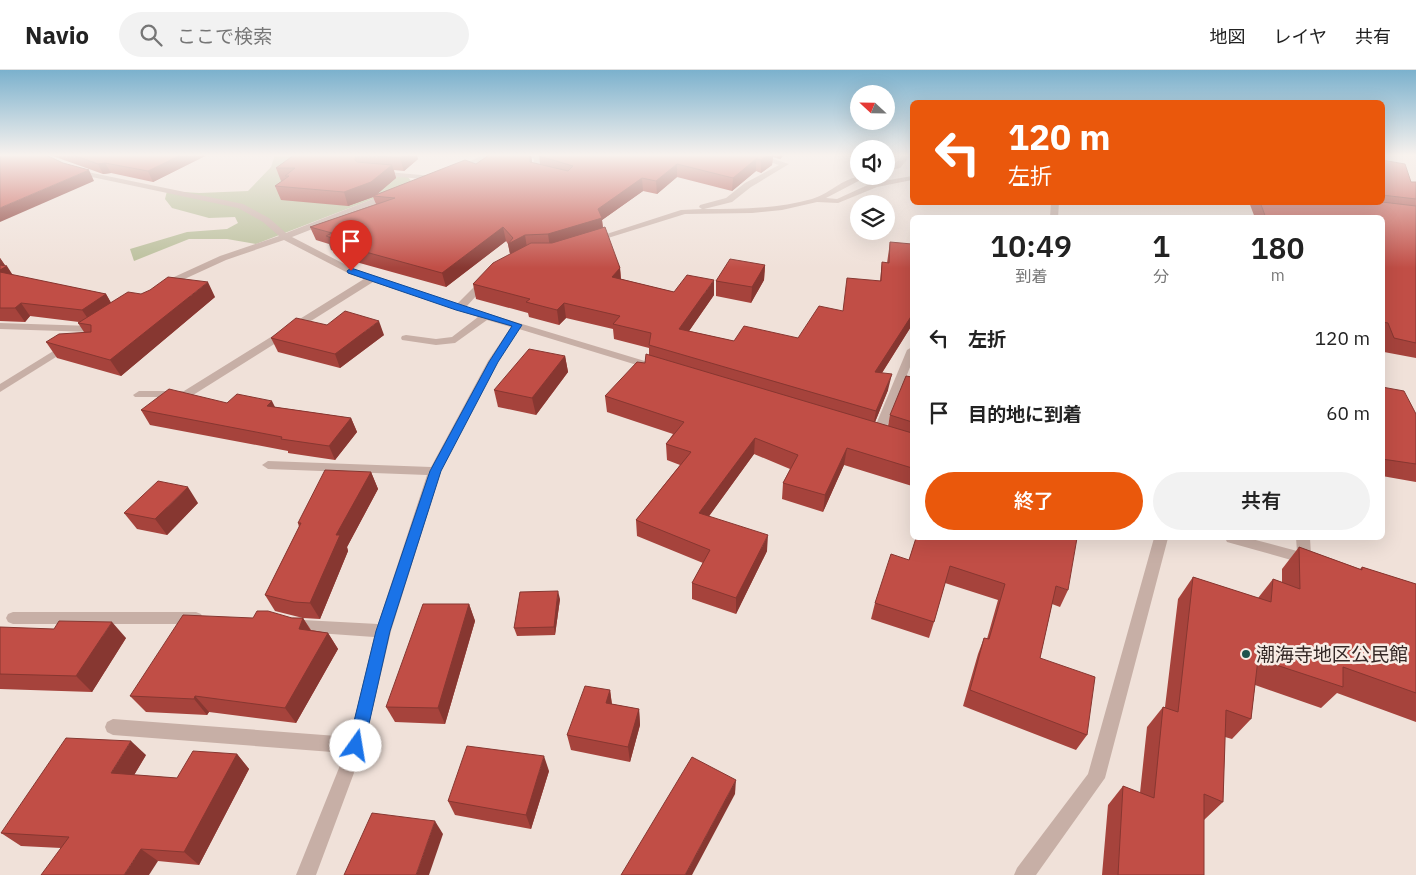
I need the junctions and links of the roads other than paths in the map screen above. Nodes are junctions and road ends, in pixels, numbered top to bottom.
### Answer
1 (174, 193) edge
2 (396, 193) edge
3 (738, 193) edge
4 (829, 193) edge
5 (858, 193) edge
6 (816, 200) junction
7 (684, 212) junction
8 (285, 237) junction
9 (583, 243) edge
10 (492, 274) edge
11 (372, 278) junction
12 (156, 290) edge
13 (459, 308) junction
14 (485, 316) junction
15 (518, 325) junction
16 (0, 326) edge
17 (406, 338) dead end
18 (910, 355) edge
19 (668, 371) edge
20 (0, 389) edge
21 (139, 395) dead end
22 (878, 435) edge
23 (268, 465) dead end
24 (435, 471) junction
25 (1160, 540) edge
26 (1239, 540) edge
27 (1302, 540) edge
28 (1304, 558) junction
29 (1323, 563) edge
30 (14, 618) dead end
31 (210, 618) edge
32 (279, 619) edge
33 (383, 631) junction
34 (113, 727) dead end
35 (356, 746) junction
36 (306, 875) edge
37 (1024, 875) edge

1 - 8 street
2 - 8 street
3 - 7 street
4 - 6 street
5 - 6 street
6 - 7 street
7 - 9 street
8 - 11 street
8 - 12 street
10 - 13 street
11 - 13 street
11 - 21 street
13 - 14 street
14 - 15 street
14 - 17 street
15 - 19 street
15 - 24 street
16 - 20 street
18 - 22 street
23 - 24 street
24 - 33 street
25 - 37 street
26 - 28 street
27 - 28 street
28 - 29 street
30 - 31 street
32 - 33 street
33 - 35 street
34 - 35 street
35 - 36 street

